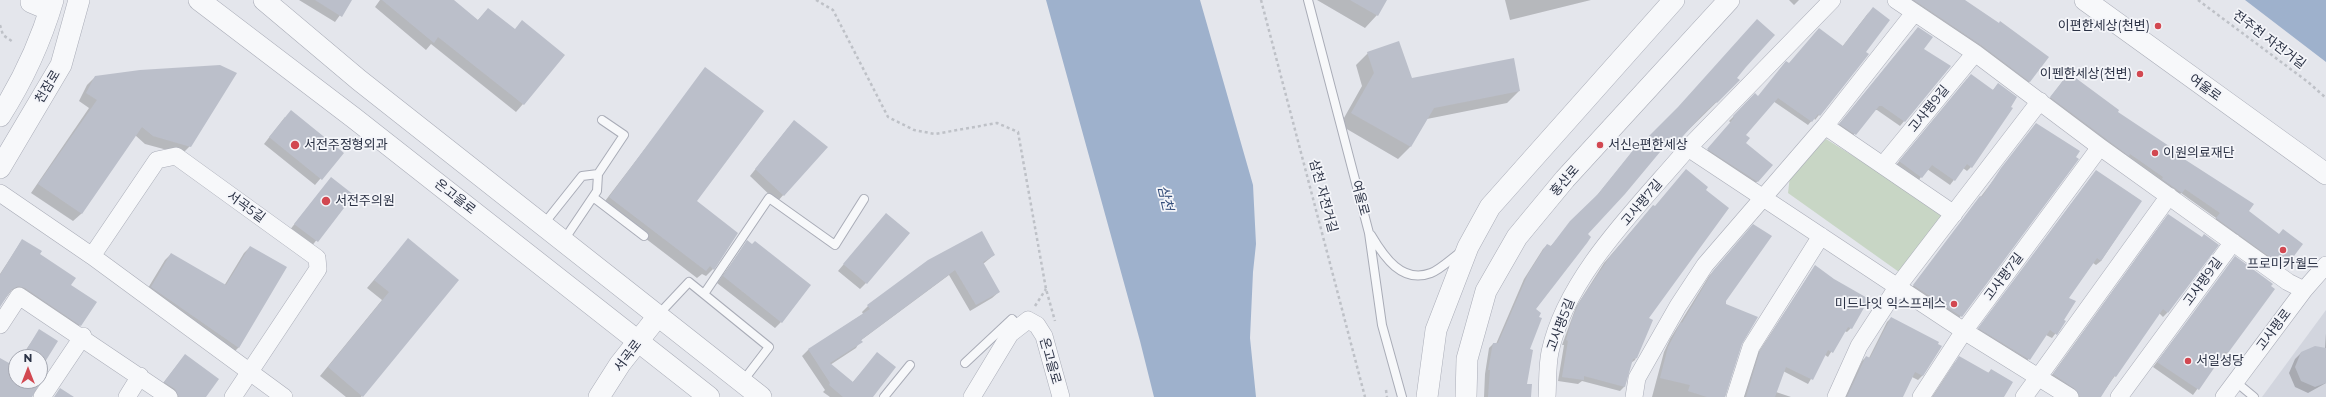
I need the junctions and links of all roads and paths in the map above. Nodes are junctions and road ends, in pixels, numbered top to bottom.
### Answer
1 (31, 0) edge
2 (79, 0) edge
3 (199, 0) edge
4 (264, 0) edge
5 (816, 0) edge
6 (1261, 0) edge
7 (1308, 0) edge
8 (1674, 0) edge
9 (1729, 0) edge
10 (1832, 0) edge
11 (1896, 0) edge
12 (2085, 0) edge
13 (2198, 0) edge
14 (51, 5) edge
15 (1914, 13) junction
16 (0, 25) edge
17 (13, 42) dead end
18 (1974, 53) junction
19 (2326, 98) edge
20 (2040, 101) junction
21 (0, 116) edge
22 (602, 120) dead end
23 (1825, 126) junction
24 (2100, 147) junction
25 (1688, 148) junction
26 (1883, 165) junction
27 (0, 168) edge
28 (598, 174) junction
29 (2326, 174) edge
30 (0, 193) edge
31 (2169, 196) junction
32 (593, 197) junction
33 (864, 198) dead end
34 (1762, 198) junction
35 (1954, 214) junction
36 (543, 225) junction
37 (1369, 233) junction
38 (644, 236) dead end
39 (1821, 236) junction
40 (563, 241) junction
41 (2233, 242) junction
42 (1468, 247) junction
43 (92, 256) junction
44 (1595, 258) joint
45 (2326, 265) edge
46 (1898, 286) junction
47 (2304, 290) junction
48 (704, 294) junction
49 (658, 316) junction
50 (0, 325) edge
51 (1056, 325) dead end
52 (1019, 326) junction
53 (1964, 331) junction
54 (82, 336) junction
55 (638, 342) junction
56 (965, 363) dead end
57 (910, 365) dead end
58 (249, 372) junction
59 (140, 376) junction
60 (2039, 377) junction
61 (742, 382) junction
62 (2236, 382) junction
63 (1837, 396) edge
64 (42, 397) edge
65 (127, 397) edge
66 (169, 397) edge
67 (233, 397) edge
68 (284, 397) edge
69 (599, 397) edge
70 (709, 397) edge
71 (761, 397) edge
72 (884, 397) edge
73 (972, 397) edge
74 (1061, 397) edge
75 (1365, 397) edge
76 (1402, 397) edge
77 (1427, 397) edge
78 (1466, 397) edge
79 (1548, 397) edge
80 (1634, 397) edge
81 (1735, 397) edge
82 (1921, 397) edge
83 (2024, 397) edge
84 (2070, 397) edge
85 (2119, 397) edge
86 (2224, 397) edge
87 (2254, 397) edge

1 - 14 street
2 - 27 street, 천잠로
3 - 55 street, 온고을로
4 - 36 street
5 - 51 path
6 - 75 path, 삼천 자전거길
7 - 37 lane, 여울로
8 - 42 street
9 - 78 street, 홍산로
10 - 25 street, 고사평7길
11 - 15 street
12 - 29 street, 여울로
13 - 19 path, 전주천 자전거길
14 - 21 street, 천잠로
15 - 18 street
15 - 23 street
16 - 17 path
18 - 20 street
18 - 26 street, 고사평9길
20 - 24 street
20 - 35 street
22 - 28 lane
23 - 26 street
23 - 34 street
24 - 31 street
24 - 53 street, 고사평7길
25 - 34 street
25 - 44 street, 고사평7길
26 - 35 street
28 - 32 lane
28 - 36 lane
30 - 43 street
31 - 41 street
31 - 60 street
32 - 38 lane
32 - 40 lane
33 - 48 lane
34 - 39 street
34 - 80 street
35 - 46 street
36 - 40 street
37 - 42 lane
37 - 76 lane, 여울로
39 - 46 street
39 - 81 street
40 - 49 street
41 - 47 street
41 - 85 street, 고사평9길
42 - 77 street
43 - 58 street
43 - 58 street, 서곡5길
44 - 79 street, 고사평5길
45 - 47 street, 고사평로
46 - 53 street
46 - 63 street
47 - 62 street, 고사평로
48 - 49 lane
48 - 61 lane
49 - 55 street, 서곡로
49 - 61 street
50 - 54 street
52 - 56 lane
52 - 73 street
52 - 74 street, 온고을로
53 - 60 street
53 - 82 street, 고사평7길
54 - 59 street
54 - 64 street
55 - 69 street, 서곡로
55 - 70 street, 온고을로
57 - 72 lane
58 - 67 street, 서곡5길
58 - 68 street
59 - 65 street
59 - 66 street
60 - 83 street
60 - 84 street
61 - 71 street
62 - 86 street, 고사평로
62 - 87 lane

